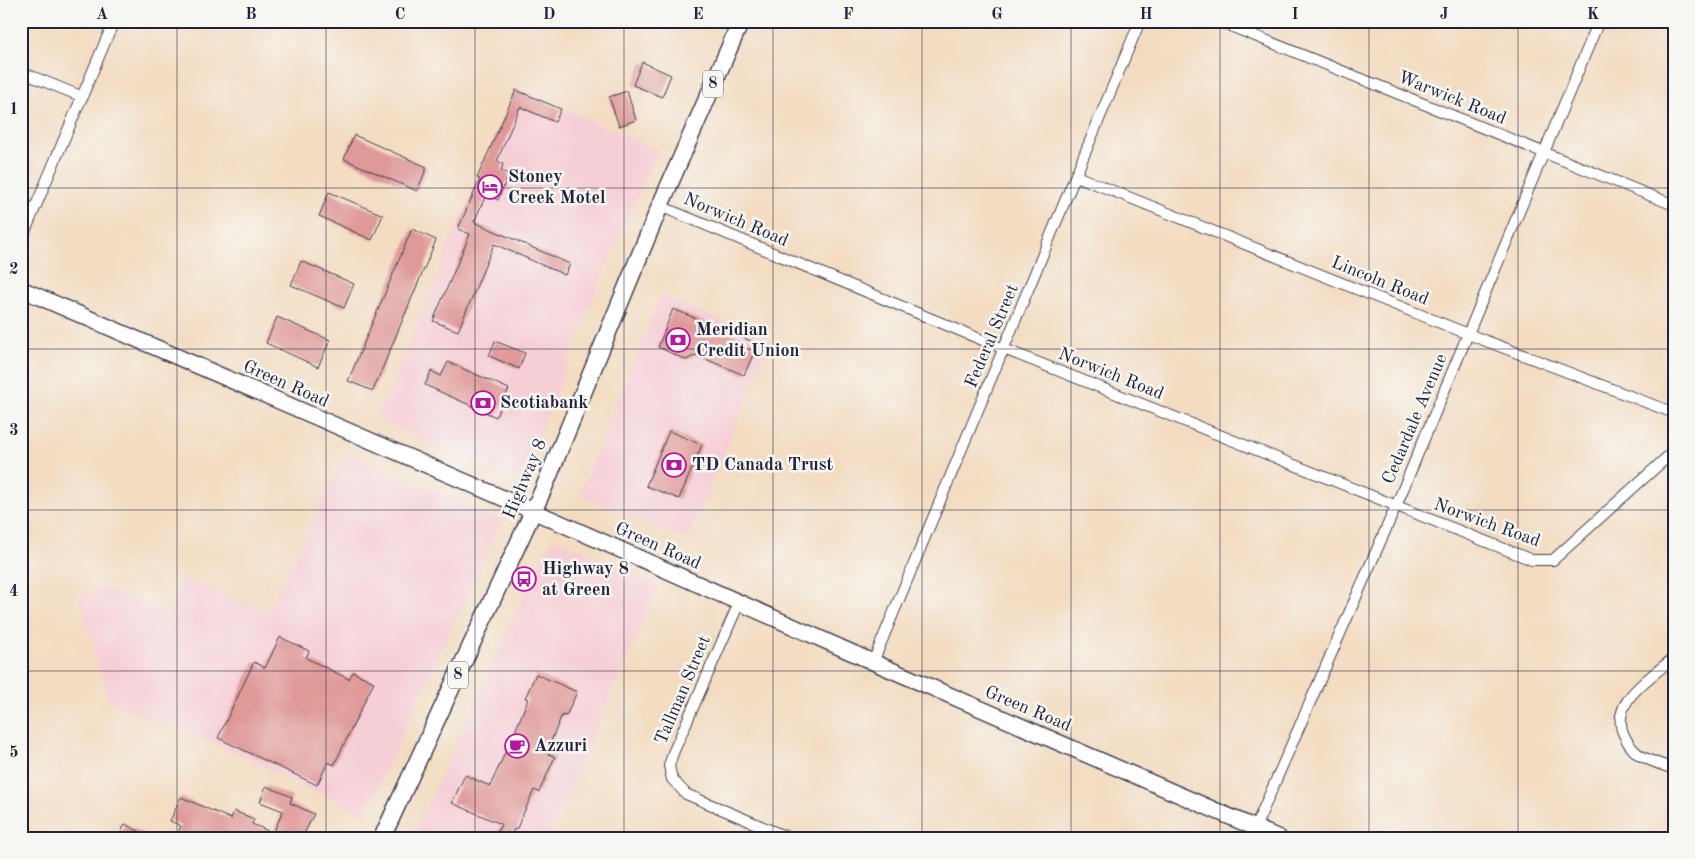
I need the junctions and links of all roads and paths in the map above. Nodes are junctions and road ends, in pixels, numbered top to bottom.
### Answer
1 (114, 21) edge
2 (741, 21) edge
3 (1140, 21) edge
4 (1218, 21) edge
5 (1598, 21) edge
6 (21, 72) edge
7 (83, 97) junction
8 (1544, 153) junction
9 (1076, 176) junction
10 (1674, 205) edge
11 (660, 206) junction
12 (21, 241) edge
13 (21, 289) edge
14 (1468, 334) junction
15 (1004, 349) junction
16 (1674, 413) edge
17 (1674, 451) edge
18 (1396, 506) junction
19 (534, 512) junction
20 (739, 603) junction
21 (1674, 658) edge
22 (873, 662) junction
23 (1674, 769) edge
24 (1255, 828) junction
25 (382, 838) edge
26 (789, 838) edge
27 (1279, 838) edge

1 - 7 street
2 - 11 main road, Highway 8 / 8
3 - 9 street, Federal Street
4 - 8 street, Warwick Road
5 - 8 street, Cedardale Avenue
6 - 7 street
7 - 12 street
8 - 10 street, Warwick Road
8 - 14 street, Cedardale Avenue
9 - 14 street, Lincoln Road
9 - 15 street, Federal Street
11 - 15 street, Norwich Road
11 - 19 main road, Highway 8 / 8
13 - 19 street, Green Road
14 - 16 street, Lincoln Road
14 - 18 street, Cedardale Avenue
15 - 18 street, Norwich Road
15 - 22 street, Federal Street
17 - 18 street, Norwich Road
18 - 24 street, Cedardale Avenue
19 - 20 street, Green Road
19 - 25 main road, Highway 8 / 8
20 - 22 street, Green Road
20 - 26 street, Tallman Street
21 - 23 street
22 - 24 street, Green Road
24 - 27 street, Green Road

